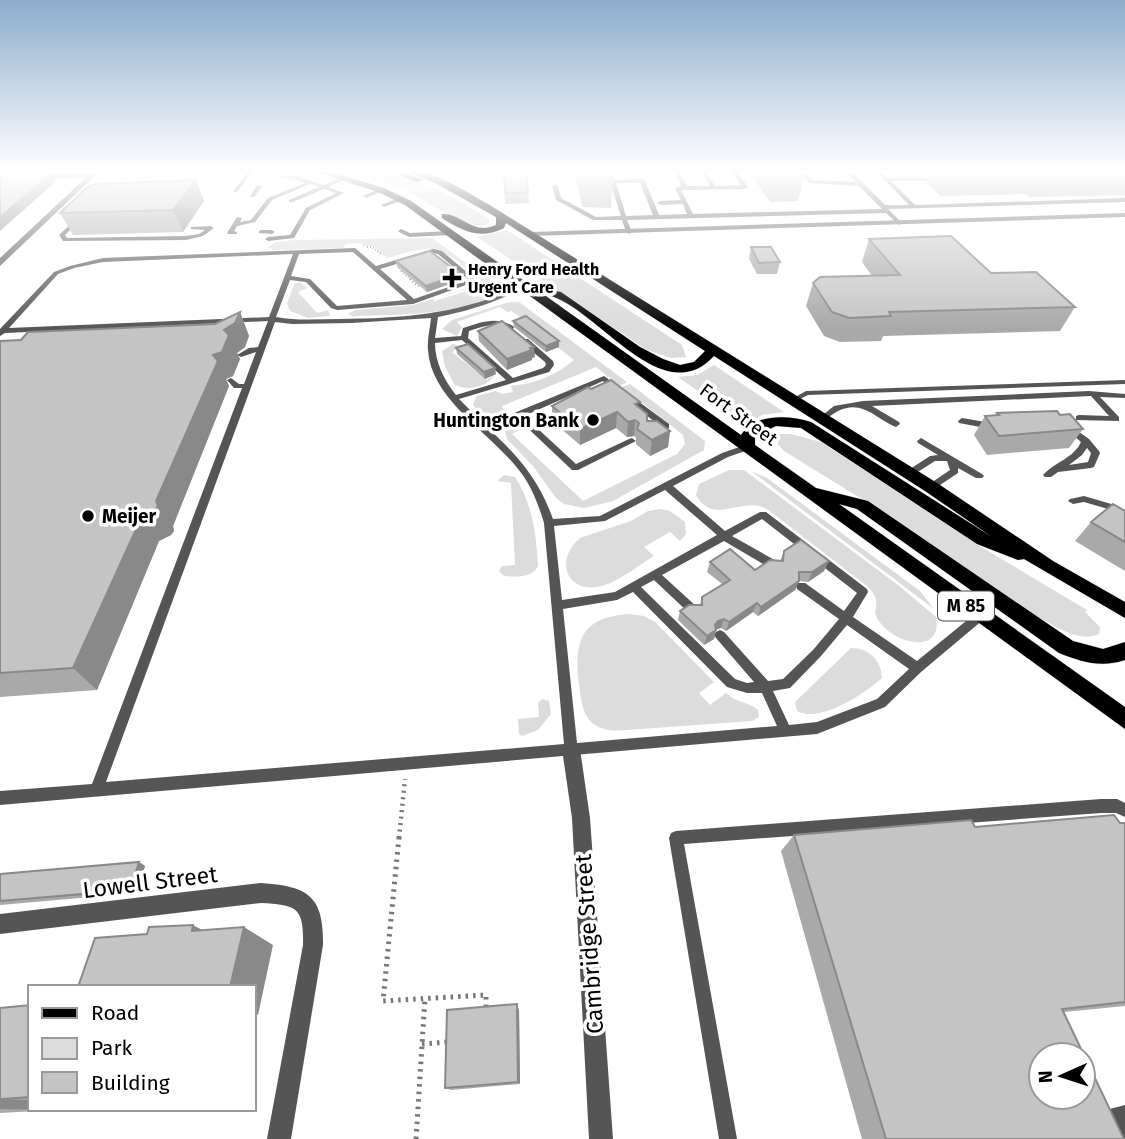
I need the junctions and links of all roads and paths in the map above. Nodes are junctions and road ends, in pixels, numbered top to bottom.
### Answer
1 (42, 223) edge
2 (74, 223) edge
3 (237, 223) edge
4 (300, 223) edge
5 (436, 223) edge
6 (456, 223) edge
7 (501, 223) edge
8 (513, 223) edge
9 (626, 223) edge
10 (879, 223) edge
11 (192, 228) dead end
12 (401, 231) dead end
13 (261, 232) dead end
14 (629, 232) junction
15 (234, 233) dead end
16 (271, 233) junction
17 (450, 233) junction
18 (530, 234) junction
19 (0, 252) edge
20 (12, 252) junction
21 (298, 252) junction
22 (261, 254) junction
23 (0, 263) edge
24 (394, 265) edge
25 (375, 268) junction
26 (288, 278) junction
27 (527, 287) junction
28 (426, 293) edge
29 (413, 302) junction
30 (342, 308) junction
31 (436, 317) junction
32 (272, 319) junction
33 (338, 321) junction
34 (1, 332) edge
35 (464, 338) junction
36 (431, 341) junction
37 (261, 349) junction
38 (712, 351) junction
39 (242, 355) dead end
40 (231, 380) dead end
41 (512, 381) junction
42 (1080, 382) junction
43 (1125, 382) edge
44 (247, 386) junction
45 (842, 391) junction
46 (1092, 394) junction
47 (1125, 396) edge
48 (454, 398) junction
49 (794, 400) junction
50 (863, 404) junction
51 (557, 414) edge
52 (518, 415) junction
53 (823, 418) junction
54 (1079, 418) dead end
55 (962, 421) dead end
56 (536, 424) dead end
57 (895, 424) dead end
58 (1058, 425) edge
59 (1006, 426) edge
60 (484, 428) junction
61 (650, 433) edge
62 (921, 441) dead end
63 (1086, 441) junction
64 (632, 442) dead end
65 (748, 447) junction
66 (951, 460) junction
67 (909, 473) junction
68 (979, 476) dead end
69 (931, 486) junction
70 (668, 487) junction
71 (807, 490) junction
72 (1073, 502) dead end
73 (1115, 508) edge
74 (549, 523) junction
75 (726, 537) junction
76 (774, 565) edge
77 (1047, 566) junction
78 (656, 576) junction
79 (801, 586) edge
80 (634, 587) junction
81 (558, 605) junction
82 (693, 610) edge
83 (1125, 611) edge
84 (980, 616) junction
85 (845, 619) junction
86 (720, 635) dead end
87 (1125, 650) edge
88 (917, 668) junction
89 (765, 687) junction
90 (1125, 719) edge
91 (786, 732) junction
92 (570, 749) junction
93 (407, 764) junction
94 (96, 790) junction
95 (0, 798) edge
96 (1125, 810) edge
97 (0, 924) edge
98 (425, 999) junction
99 (486, 1013) edge
100 (453, 1042) edge
101 (422, 1044) junction
102 (1125, 1114) edge
103 (279, 1139) edge
104 (416, 1139) edge
105 (601, 1139) edge
106 (728, 1139) edge
107 (1123, 1139) edge

1 - 20 street
2 - 11 lane
3 - 15 lane
4 - 16 lane
5 - 17 main road, Fort Street / M 85
6 - 7 main road
8 - 18 main road, Fort Street
9 - 14 lane
10 - 14 street
12 - 17 lane
13 - 16 lane
14 - 18 street
16 - 22 lane
17 - 27 main road, Fort Street / M 85
18 - 38 main road, Fort Street
19 - 20 street
20 - 23 street
21 - 22 lane
21 - 25 lane
21 - 26 lane
22 - 34 lane
24 - 28 path
25 - 29 lane
25 - 29 lane
26 - 30 lane
26 - 32 lane
27 - 31 lane
27 - 38 main road
27 - 65 main road, Fort Street / M 85
29 - 30 lane
30 - 33 lane
31 - 33 lane
31 - 36 lane
32 - 33 lane
32 - 34 lane
32 - 37 lane
35 - 36 lane
35 - 41 lane
35 - 41 lane
36 - 48 lane
37 - 39 lane
37 - 44 lane
38 - 49 main road, Fort Street
40 - 44 lane
41 - 48 lane
42 - 43 lane
42 - 45 lane
42 - 46 lane
44 - 94 lane
45 - 49 lane
45 - 50 lane
46 - 47 lane
46 - 50 lane
46 - 54 lane
48 - 60 lane
49 - 53 main road, Fort Street
50 - 53 lane
50 - 57 lane
51 - 56 path
52 - 60 lane
52 - 61 lane
52 - 64 lane
53 - 67 main road, Fort Street
55 - 59 lane
58 - 63 lane
60 - 74 lane
62 - 66 lane
63 - 63 lane
65 - 70 lane
65 - 71 main road, Fort Street / M 85
65 - 77 main road
66 - 67 lane
66 - 68 lane
66 - 69 lane
67 - 69 main road, Fort Street
69 - 77 main road, Fort Street
70 - 74 lane
70 - 75 lane
71 - 84 main road, Fort Street / M 85
71 - 87 main road
72 - 73 lane
74 - 81 lane
75 - 76 lane
75 - 78 lane
75 - 85 lane
77 - 83 main road, Fort Street
78 - 80 lane
78 - 82 lane
79 - 85 lane
80 - 81 lane
80 - 89 lane
81 - 92 lane
84 - 88 lane
84 - 90 main road, Fort Street / M 85
85 - 88 lane
85 - 89 lane
86 - 89 lane
88 - 91 lane
89 - 91 lane
91 - 92 lane
92 - 93 lane
92 - 105 street, Cambridge Street
93 - 94 lane
93 - 98 path
94 - 95 lane
96 - 106 lane
97 - 103 street, Lowell Street
98 - 99 path
98 - 101 path
100 - 101 path
101 - 104 path
102 - 107 lane

